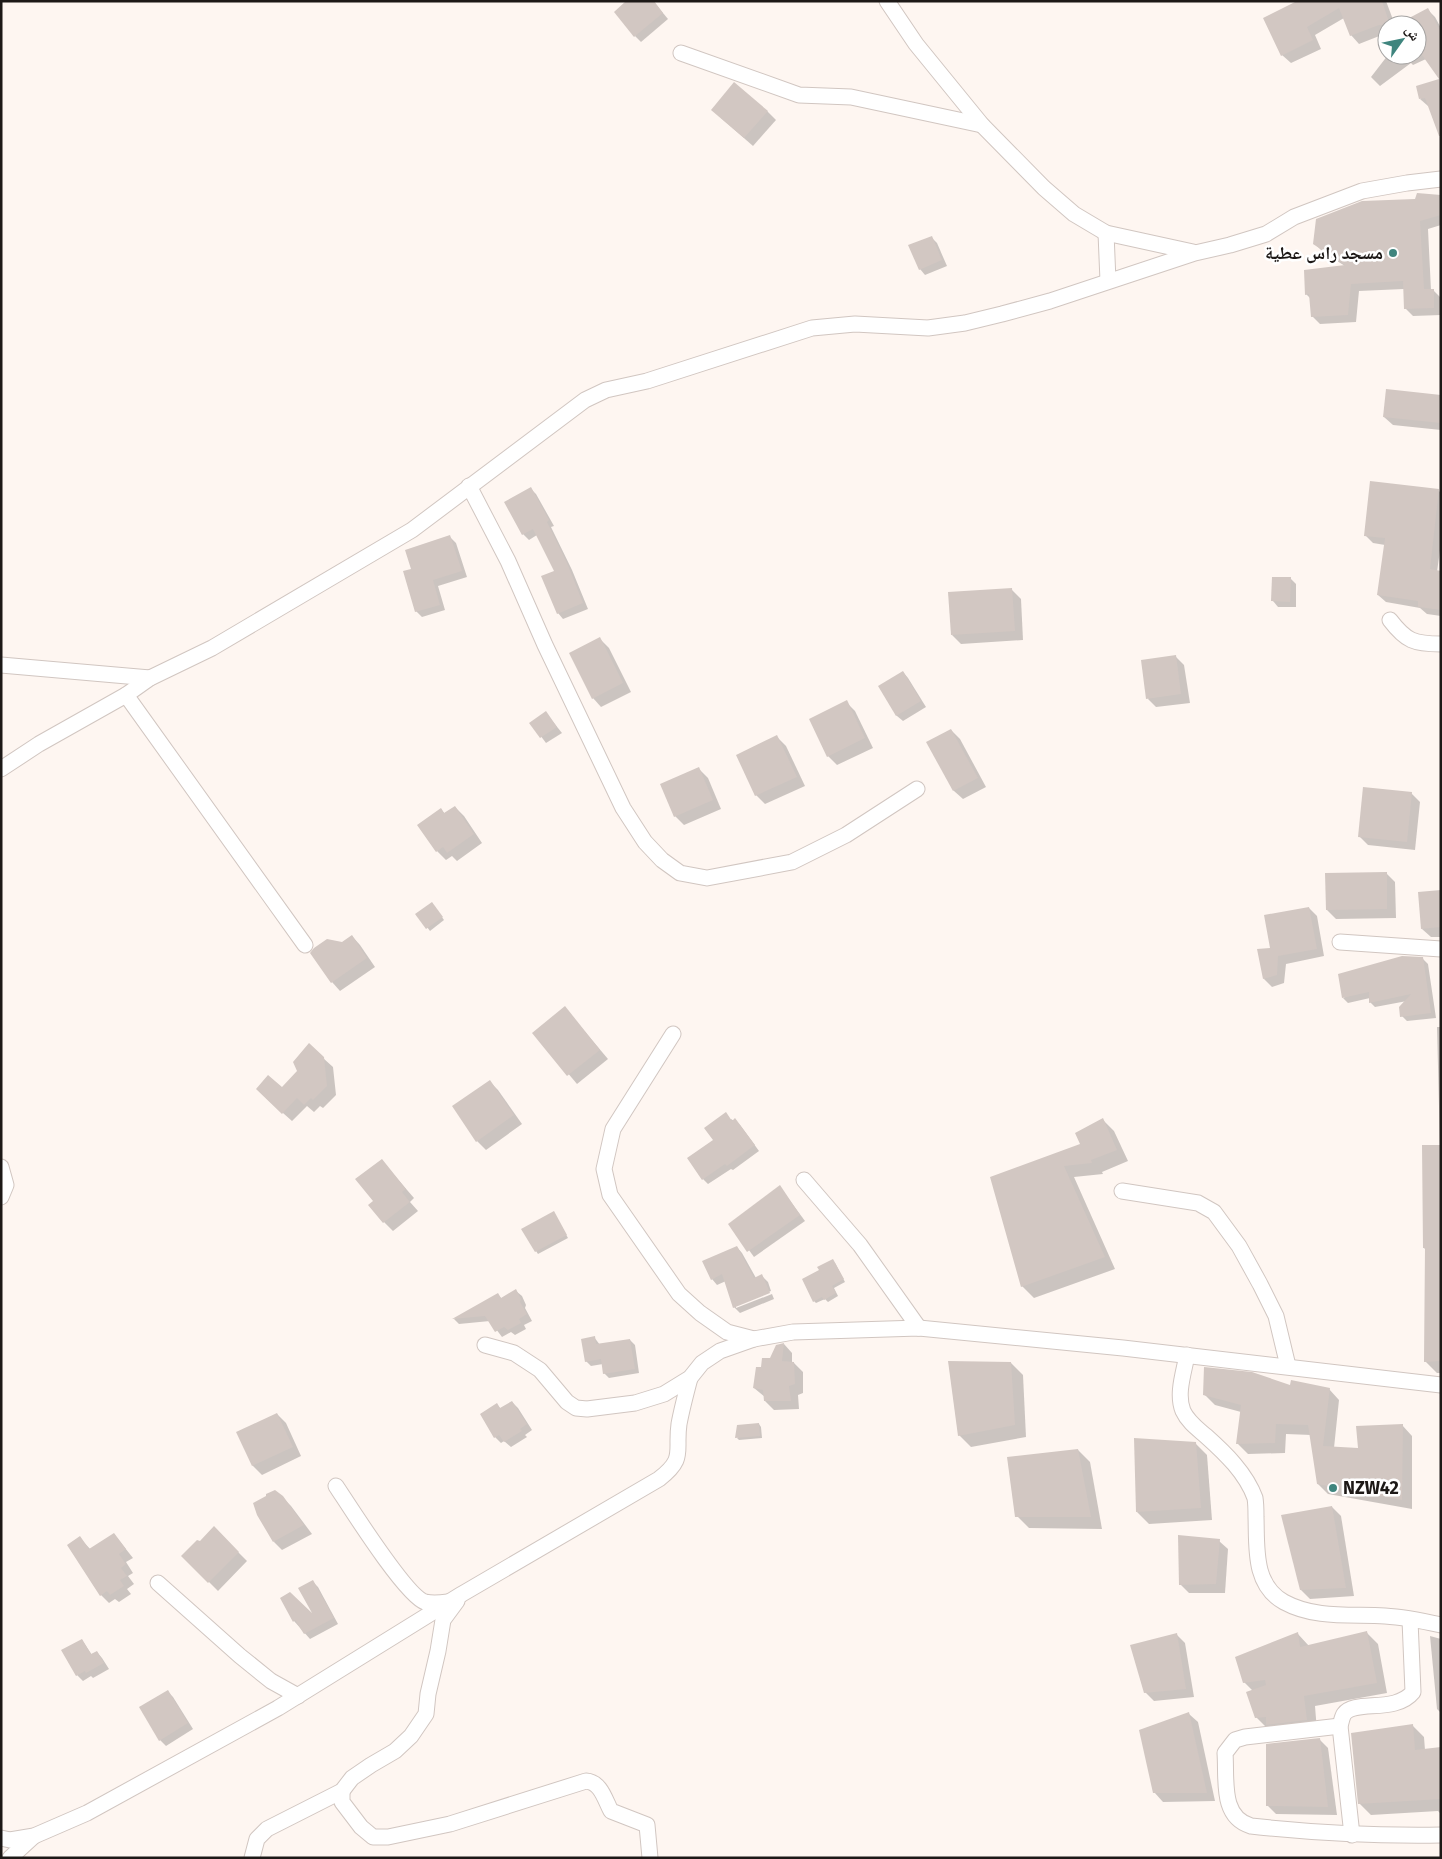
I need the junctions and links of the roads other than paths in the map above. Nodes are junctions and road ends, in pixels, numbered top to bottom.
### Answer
1 (887, 1) edge
2 (681, 53) dead end
3 (982, 126) junction
4 (1441, 180) edge
5 (1106, 233) junction
6 (1195, 252) junction
7 (1108, 281) junction
8 (470, 486) junction
9 (1390, 620) dead end
10 (1441, 644) edge
11 (1, 665) edge
12 (150, 678) junction
13 (126, 695) junction
14 (1, 769) edge
15 (917, 789) dead end
16 (1340, 942) dead end
17 (305, 946) dead end
18 (1441, 949) edge
19 (673, 1034) dead end
20 (1, 1167) edge
21 (804, 1180) dead end
22 (1122, 1191) dead end
23 (1, 1197) edge
24 (919, 1328) junction
25 (754, 1339) junction
26 (485, 1345) dead end
27 (1187, 1355) junction
28 (1288, 1366) junction
29 (690, 1378) junction
30 (1441, 1385) edge
31 (336, 1486) dead end
32 (158, 1583) dead end
33 (456, 1598) junction
34 (1410, 1620) junction
35 (1441, 1625) edge
36 (298, 1696) junction
37 (1340, 1726) junction
38 (342, 1791) junction
39 (1352, 1835) junction
40 (1441, 1835) edge
41 (34, 1836) junction
42 (1, 1838) edge
43 (10, 1858) edge
44 (252, 1858) edge
45 (650, 1858) edge

1 - 3 street
2 - 3 street
3 - 5 street
4 - 6 street
5 - 6 street
5 - 7 street
6 - 7 street
7 - 8 street
8 - 12 street
8 - 15 street
9 - 10 street
11 - 12 street
12 - 13 street
13 - 14 street
13 - 17 street
16 - 18 street
19 - 25 street
20 - 23 street
21 - 24 street
22 - 28 street
24 - 25 street
24 - 27 street
25 - 29 street
26 - 29 street
27 - 28 street
27 - 34 street
28 - 30 street
29 - 33 street
31 - 33 street
32 - 36 street
33 - 36 street
33 - 38 street
34 - 35 street
34 - 37 street
36 - 41 street
37 - 39 street
37 - 39 street
38 - 44 street
38 - 45 street
39 - 40 street
41 - 42 street
41 - 43 street

